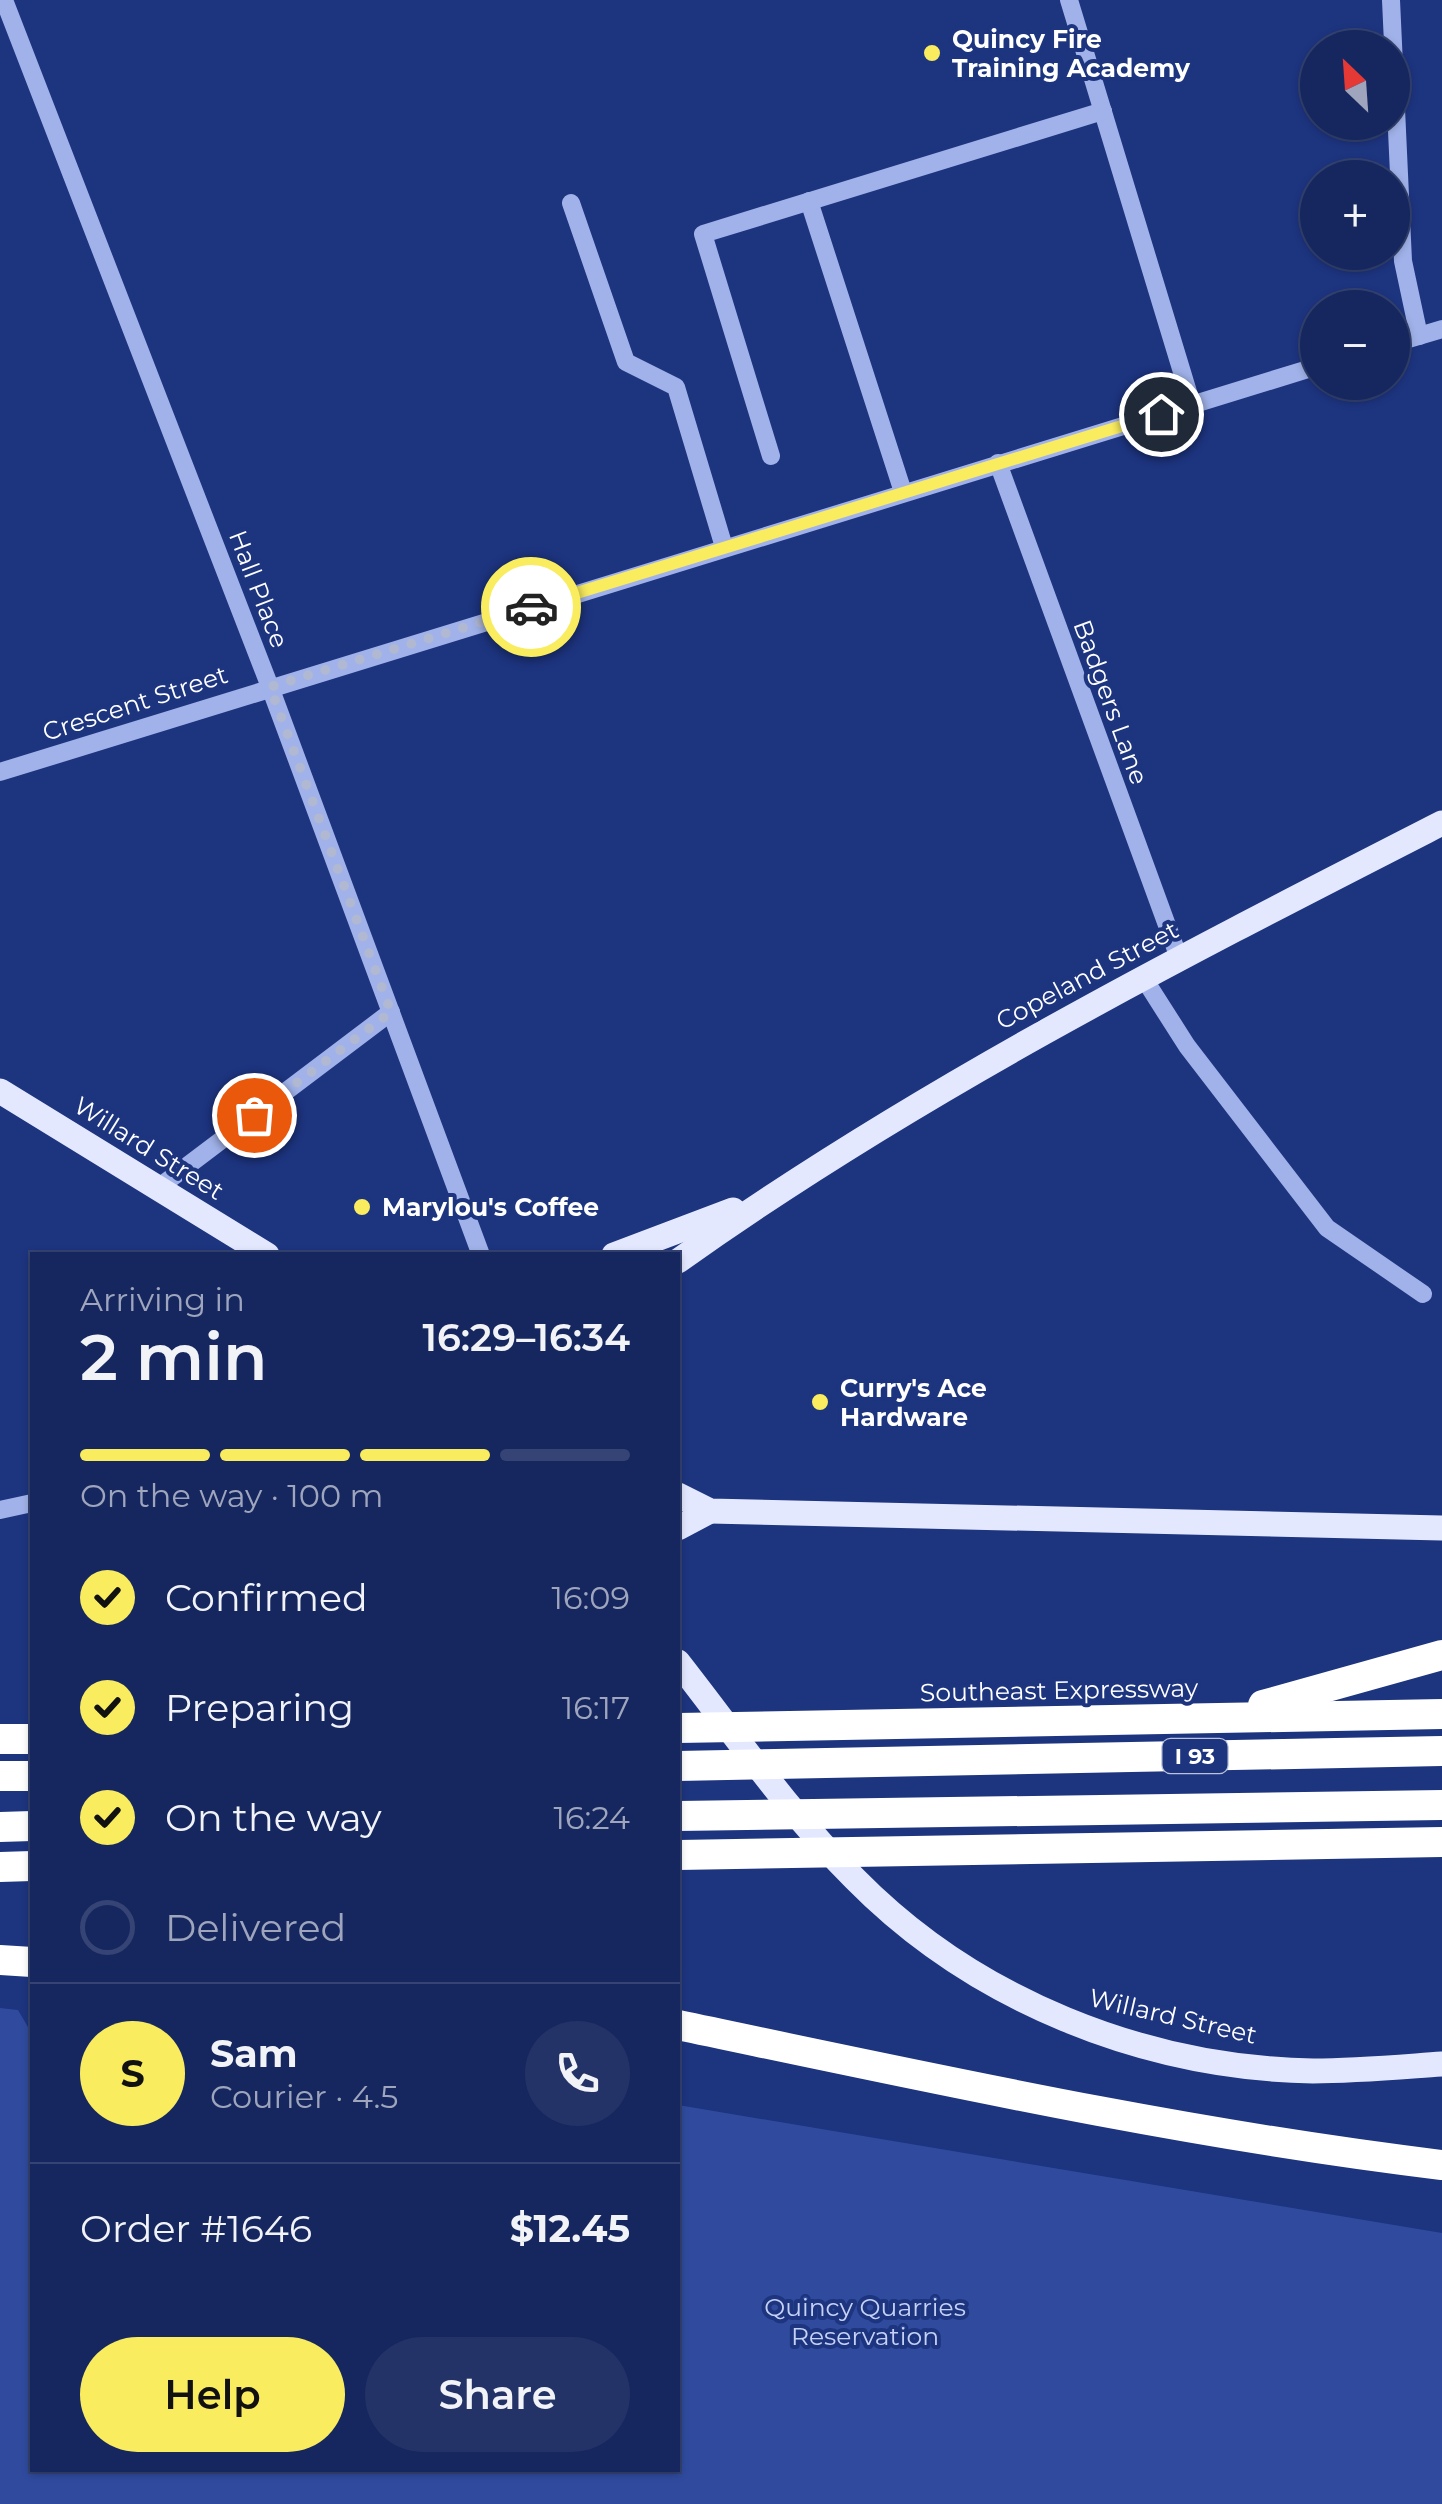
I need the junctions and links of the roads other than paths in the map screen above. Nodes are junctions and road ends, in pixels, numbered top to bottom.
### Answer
1 (4, 0) edge
2 (1069, 0) edge
3 (1392, 0) edge
4 (1103, 111) junction
5 (809, 201) junction
6 (571, 203) dead end
7 (1442, 328) edge
8 (1419, 336) junction
9 (1410, 339) edge
10 (1300, 371) edge
11 (1192, 404) junction
12 (772, 456) dead end
13 (998, 462) junction
14 (903, 492) junction
15 (724, 547) junction
16 (270, 687) junction
17 (0, 772) edge
18 (1442, 823) edge
19 (1179, 958) junction
20 (1143, 977) junction
21 (391, 1012) junction
22 (0, 1092) edge
23 (158, 1188) junction
24 (770, 1195) junction
25 (262, 1252) edge
26 (480, 1252) edge
27 (622, 1252) edge
28 (680, 1261) edge
29 (1422, 1294) dead end
30 (680, 1496) edge
31 (30, 1503) edge
32 (0, 1510) edge
33 (710, 1511) junction
34 (680, 1527) edge
35 (1442, 1528) edge
36 (1442, 1655) edge
37 (680, 1664) edge
38 (1442, 1714) edge
39 (1221, 1717) junction
40 (680, 1728) edge
41 (0, 1739) edge
42 (30, 1739) edge
43 (1442, 1751) edge
44 (680, 1766) edge
45 (0, 1776) edge
46 (30, 1776) edge
47 (1442, 1805) edge
48 (680, 1816) edge
49 (30, 1826) edge
50 (0, 1827) edge
51 (1442, 1842) edge
52 (680, 1855) edge
53 (30, 1866) edge
54 (0, 1867) edge
55 (0, 1960) edge
56 (30, 1962) edge
57 (680, 2025) edge
58 (1442, 2064) edge
59 (1442, 2165) edge

1 - 16 street, Hall Place
2 - 4 street
3 - 8 street
4 - 5 street
4 - 11 street
5 - 12 street
5 - 14 street
6 - 15 street
7 - 8 street
8 - 9 street
10 - 11 street, Crescent Street
11 - 13 street, Crescent Street
13 - 14 street, Crescent Street
13 - 19 street, Badgers Lane
14 - 15 street, Crescent Street
15 - 16 street, Crescent Street
16 - 17 street, Crescent Street
16 - 21 street, Hall Place
18 - 19 main road, Copeland Street
19 - 20 main road, Copeland Street
20 - 24 main road, Copeland Street
20 - 29 street
21 - 23 street
21 - 26 street, Hall Place
22 - 23 main road, Willard Street
23 - 25 main road, Willard Street
24 - 27 main road, Copeland Street
24 - 28 main road, Copeland Street
30 - 33 main road
31 - 32 street
33 - 34 main road
33 - 35 main road
36 - 39 highway
37 - 58 main road, Willard Street
38 - 39 highway, Southeast Expressway / I 93
39 - 40 highway, Southeast Expressway / I 93
41 - 42 highway
43 - 44 highway, I 93
45 - 46 highway
47 - 48 highway, I 93
49 - 50 highway
51 - 52 highway
53 - 54 highway
55 - 56 highway
57 - 59 highway

